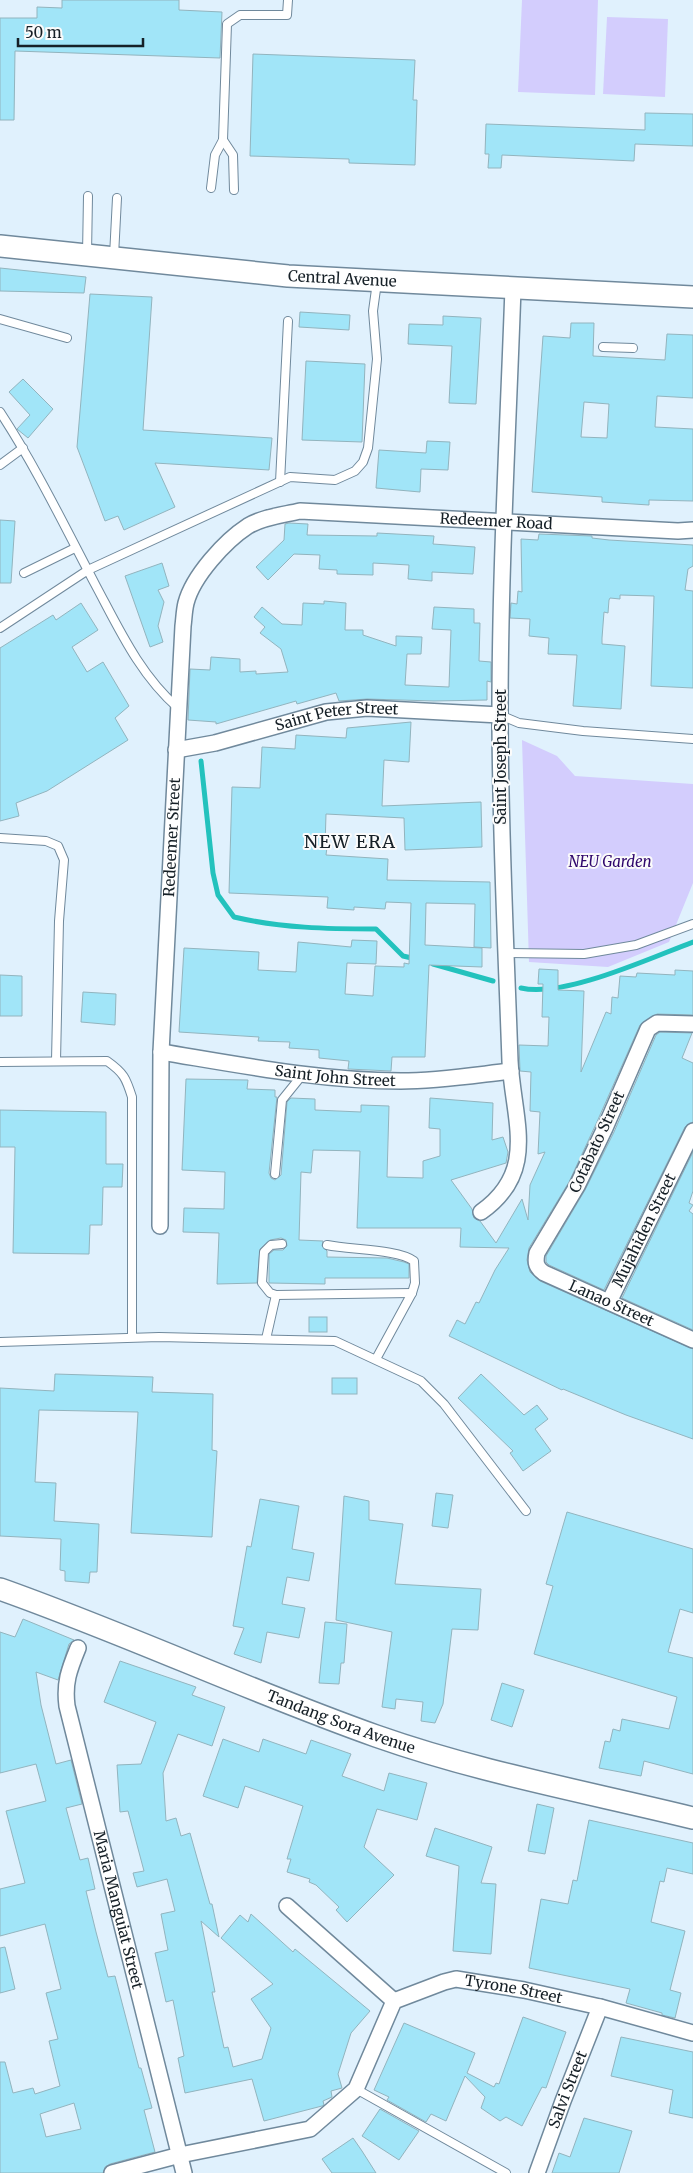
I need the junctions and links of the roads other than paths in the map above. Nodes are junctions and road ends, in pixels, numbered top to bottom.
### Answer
1 (288, 0) edge
2 (223, 140) junction
3 (211, 188) dead end
4 (234, 190) dead end
5 (88, 196) dead end
6 (117, 198) dead end
7 (0, 246) edge
8 (86, 256) junction
9 (114, 258) junction
10 (377, 282) junction
11 (512, 288) junction
12 (690, 299) edge
13 (0, 319) edge
14 (288, 321) dead end
15 (67, 338) dead end
16 (603, 347) dead end
17 (634, 348) dead end
18 (0, 412) edge
19 (23, 448) junction
20 (0, 465) edge
21 (280, 482) junction
22 (300, 511) joint
23 (503, 522) junction
24 (693, 530) edge
25 (75, 548) junction
26 (88, 570) junction
27 (24, 573) dead end
28 (0, 628) edge
29 (178, 708) junction
30 (500, 715) junction
31 (693, 739) edge
32 (176, 750) junction
33 (0, 838) edge
34 (693, 924) edge
35 (506, 953) junction
36 (693, 1024) edge
37 (161, 1052) junction
38 (0, 1062) edge
39 (56, 1062) junction
40 (511, 1071) junction
41 (303, 1074) junction
42 (693, 1131) edge
43 (275, 1174) dead end
44 (481, 1212) dead end
45 (160, 1226) dead end
46 (282, 1244) dead end
47 (327, 1245) dead end
48 (535, 1261) joint
49 (412, 1293) junction
50 (276, 1295) junction
51 (608, 1302) junction
52 (132, 1337) junction
53 (266, 1339) junction
54 (693, 1340) edge
55 (0, 1342) edge
56 (376, 1359) junction
57 (526, 1511) dead end
58 (0, 1589) edge
59 (78, 1648) dead end
60 (693, 1818) edge
61 (287, 1906) dead end
62 (394, 2001) junction
63 (600, 2008) junction
64 (693, 2033) edge
65 (356, 2089) junction
66 (180, 2155) junction
67 (112, 2173) edge
68 (184, 2173) edge
69 (506, 2173) edge
70 (537, 2173) edge

1 - 2 lane
2 - 3 lane
2 - 4 lane
5 - 8 lane
6 - 9 lane
7 - 8 main road, Central Avenue
8 - 9 main road, Central Avenue
9 - 10 main road, Central Avenue
10 - 11 main road, Central Avenue
10 - 21 lane
11 - 12 main road, Central Avenue
11 - 23 street, Saint Joseph Street
13 - 15 lane
14 - 21 lane
16 - 17 lane
18 - 19 lane
19 - 20 lane
19 - 25 lane
21 - 26 lane
22 - 23 street, Redeemer Road
22 - 29 street, Redeemer Street
23 - 24 street, Redeemer Road
23 - 30 street, Saint Joseph Street
25 - 26 lane
25 - 27 lane
26 - 28 lane
26 - 29 lane
29 - 32 street, Redeemer Street
30 - 31 lane
30 - 32 street, Saint Peter Street
30 - 35 street, Saint Joseph Street
32 - 37 street, Redeemer Street
33 - 39 lane
34 - 35 lane
35 - 40 street, Saint Joseph Street
36 - 48 street, Cotabato Street
37 - 41 street, Saint John Street
37 - 45 street, Redeemer Street
38 - 39 lane
39 - 52 lane
40 - 41 street, Saint John Street
40 - 44 street, Saint Joseph Street
41 - 43 lane
42 - 51 street, Mujahiden Street
46 - 50 lane
47 - 49 lane
48 - 51 street, Lanao Street
49 - 50 lane
49 - 56 lane
50 - 53 lane
51 - 54 street, Lanao Street
52 - 53 lane
52 - 55 lane
53 - 56 lane
56 - 57 lane
58 - 60 main road, Tandang Sora Avenue
59 - 66 street, Maria Manguiat Street
61 - 62 street
62 - 63 street, Tyrone Street
62 - 65 street
63 - 64 street, Tyrone Street
63 - 70 street, Salvi Street
65 - 66 street
65 - 69 lane
66 - 67 street
66 - 68 street, Maria Manguiat Street

